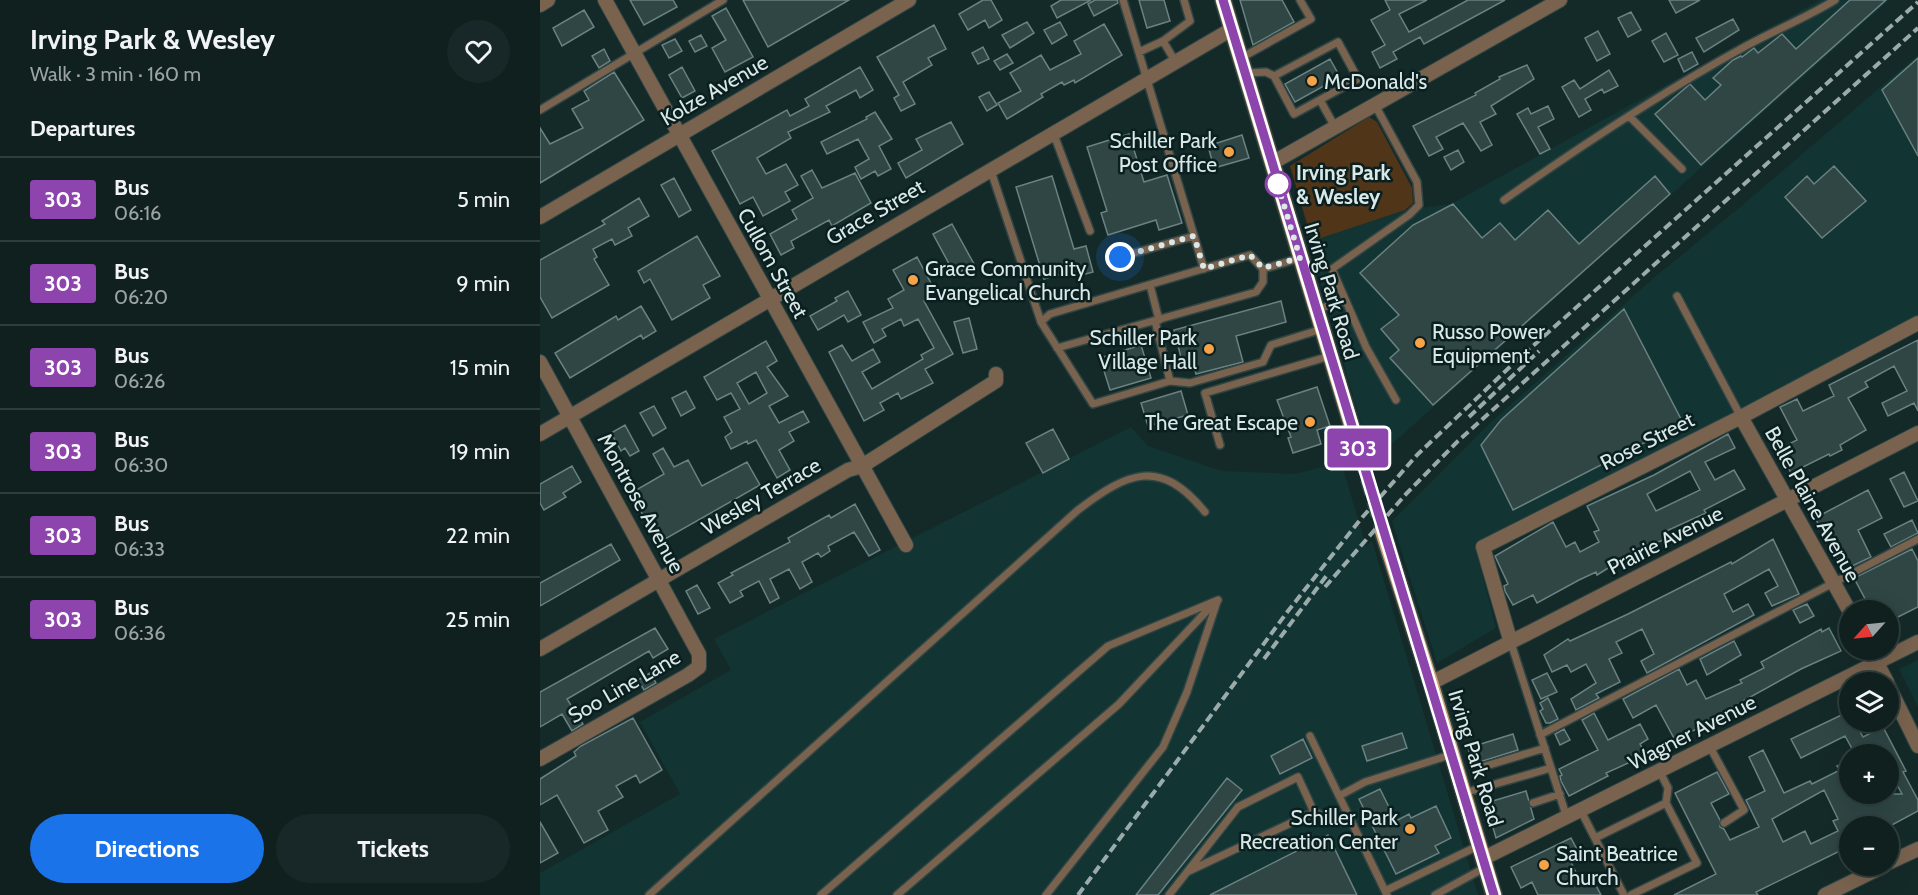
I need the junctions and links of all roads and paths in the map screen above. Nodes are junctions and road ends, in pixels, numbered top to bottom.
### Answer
1 (548, 0) edge
2 (605, 0) edge
3 (723, 0) edge
4 (909, 0) edge
5 (1123, 0) edge
6 (1184, 0) edge
7 (1223, 0) edge
8 (1300, 0) edge
9 (1560, 0) edge
10 (1835, 0) edge
11 (540, 5) edge
12 (1232, 29) junction
13 (1163, 41) junction
14 (1139, 52) junction
15 (634, 53) junction
16 (1175, 61) junction
17 (1243, 66) junction
18 (1274, 76) junction
19 (1146, 77) junction
20 (1320, 100) junction
21 (1375, 105) junction
22 (540, 110) edge
23 (1629, 116) junction
24 (1335, 127) junction
25 (1053, 132) junction
26 (679, 135) junction
27 (1272, 163) junction
28 (990, 168) junction
29 (1682, 169) dead end
30 (1503, 200) dead end
31 (540, 217) edge
32 (1090, 231) dead end
33 (1194, 236) junction
34 (1120, 257) dead end
35 (1300, 258) junction
36 (1263, 268) junction
37 (1204, 269) junction
38 (1150, 285) junction
39 (1677, 296) dead end
40 (769, 298) junction
41 (1346, 301) junction
42 (1316, 309) junction
43 (1157, 320) junction
44 (1041, 322) junction
45 (1918, 323) edge
46 (1322, 329) junction
47 (1057, 348) junction
48 (1330, 356) junction
49 (540, 362) edge
50 (996, 374) dead end
51 (1170, 381) junction
52 (1396, 400) dead end
53 (570, 416) junction
54 (1741, 417) junction
55 (1918, 433) edge
56 (540, 434) edge
57 (1220, 445) dead end
58 (1360, 457) tunnel mouth
59 (862, 466) junction
60 (1787, 500) junction
61 (1205, 512) dead end
62 (1382, 530) tunnel mouth
63 (1918, 539) edge
64 (906, 545) dead end
65 (659, 579) junction
66 (1833, 582) junction
67 (1218, 600) junction
68 (1843, 600) edge
69 (1918, 642) edge
70 (1511, 644) junction
71 (540, 649) edge
72 (1876, 660) edge
73 (1878, 663) junction
74 (699, 667) joint
75 (1882, 672) edge
76 (1431, 683) junction
77 (1899, 707) edge
78 (1540, 735) junction
79 (1310, 736) dead end
80 (1918, 746) edge
81 (1710, 747) junction
82 (1545, 748) junction
83 (1453, 754) junction
84 (540, 759) edge
85 (1551, 768) junction
86 (1476, 769) dead end
87 (1660, 772) junction
88 (1464, 793) junction
89 (1560, 794) junction
90 (1339, 796) junction
91 (1533, 803) dead end
92 (1666, 803) junction
93 (1581, 811) junction
94 (1314, 812) junction
95 (1350, 818) junction
96 (1567, 818) junction
97 (1724, 823) dead end
98 (1595, 838) junction
99 (1918, 849) edge
100 (1483, 857) junction
101 (1899, 858) edge
102 (1187, 872) junction
103 (1864, 876) edge
104 (1386, 893) edge
105 (649, 895) edge
106 (821, 895) edge
107 (897, 895) edge
108 (1046, 895) edge
109 (1169, 895) edge
110 (1435, 895) edge
111 (1494, 895) edge
112 (1624, 895) edge
113 (1632, 895) edge
114 (1825, 895) edge

1 - 11 street
2 - 15 street, Cullom Street
3 - 15 lane
4 - 26 street, Kolze Avenue
5 - 14 lane
6 - 13 lane
7 - 12 main road, Irving Park Road
8 - 17 lane
9 - 21 street
10 - 23 lane
12 - 16 street, Grace Street
12 - 17 main road, Irving Park Road
13 - 14 lane
13 - 16 lane
14 - 19 lane
15 - 22 lane
15 - 26 street, Cullom Street
16 - 19 street, Grace Street
17 - 18 lane
17 - 27 main road, Irving Park Road
18 - 20 lane
18 - 20 lane
19 - 25 street, Grace Street
19 - 33 lane
20 - 24 lane
21 - 24 street
21 - 41 lane
23 - 29 lane
23 - 30 lane
24 - 27 street
25 - 28 street, Grace Street
25 - 32 lane
26 - 31 street, Kolze Avenue
26 - 40 street, Cullom Street
27 - 35 main road, Irving Park Road
28 - 40 street, Grace Street
28 - 44 lane
33 - 34 lane
33 - 37 lane
35 - 36 lane
35 - 42 main road, Irving Park Road
36 - 37 lane
36 - 43 lane
37 - 38 lane
38 - 43 lane
38 - 44 lane
39 - 54 lane
40 - 53 street, Grace Street
40 - 59 street, Cullom Street
41 - 42 lane
41 - 52 lane
42 - 46 main road, Irving Park Road
43 - 47 lane
43 - 51 lane
44 - 47 lane
45 - 54 street, Rose Street
46 - 48 main road, Irving Park Road
46 - 51 lane
47 - 51 lane
48 - 57 lane
48 - 58 main road, Irving Park Road
49 - 53 street, Montrose Avenue
50 - 59 street, Wesley Terrace
53 - 56 street, Grace Street
53 - 65 street, Montrose Avenue
54 - 60 street, Belle Plaine Avenue
54 - 70 street, Rose Street
55 - 60 street, Prairie Avenue
59 - 64 street, Cullom Street
59 - 65 street, Wesley Terrace
60 - 66 street, Belle Plaine Avenue
60 - 70 street, Prairie Avenue
61 - 105 lane
62 - 76 main road, Irving Park Road
63 - 66 lane
65 - 71 street, Wesley Terrace
65 - 74 street, Montrose Avenue
66 - 68 street, Belle Plaine Avenue
66 - 78 lane
67 - 106 lane
67 - 107 lane
67 - 108 lane
69 - 73 street, Wagner Avenue
70 - 76 street, Prairie Avenue
70 - 78 lane
72 - 73 street
73 - 75 street
73 - 81 street, Wagner Avenue
74 - 84 street, Soo Line Lane
76 - 83 main road, Irving Park Road
77 - 80 street
78 - 82 lane
79 - 90 lane
81 - 87 street, Wagner Avenue
81 - 97 lane
82 - 85 lane
82 - 86 lane
83 - 88 main road, Irving Park Road
83 - 90 lane
85 - 88 lane
85 - 89 lane
87 - 92 lane
87 - 93 street, Wagner Avenue
88 - 100 main road, Irving Park Road
89 - 91 lane
89 - 96 lane
90 - 95 lane
92 - 98 lane
92 - 113 lane
93 - 96 street, Wagner Avenue
93 - 98 lane
94 - 95 lane
94 - 102 lane
94 - 102 lane
95 - 104 lane
96 - 100 street, Wagner Avenue
98 - 112 lane
99 - 101 street
100 - 104 lane
100 - 110 lane
100 - 111 main road, Irving Park Road
102 - 109 lane
103 - 114 street

